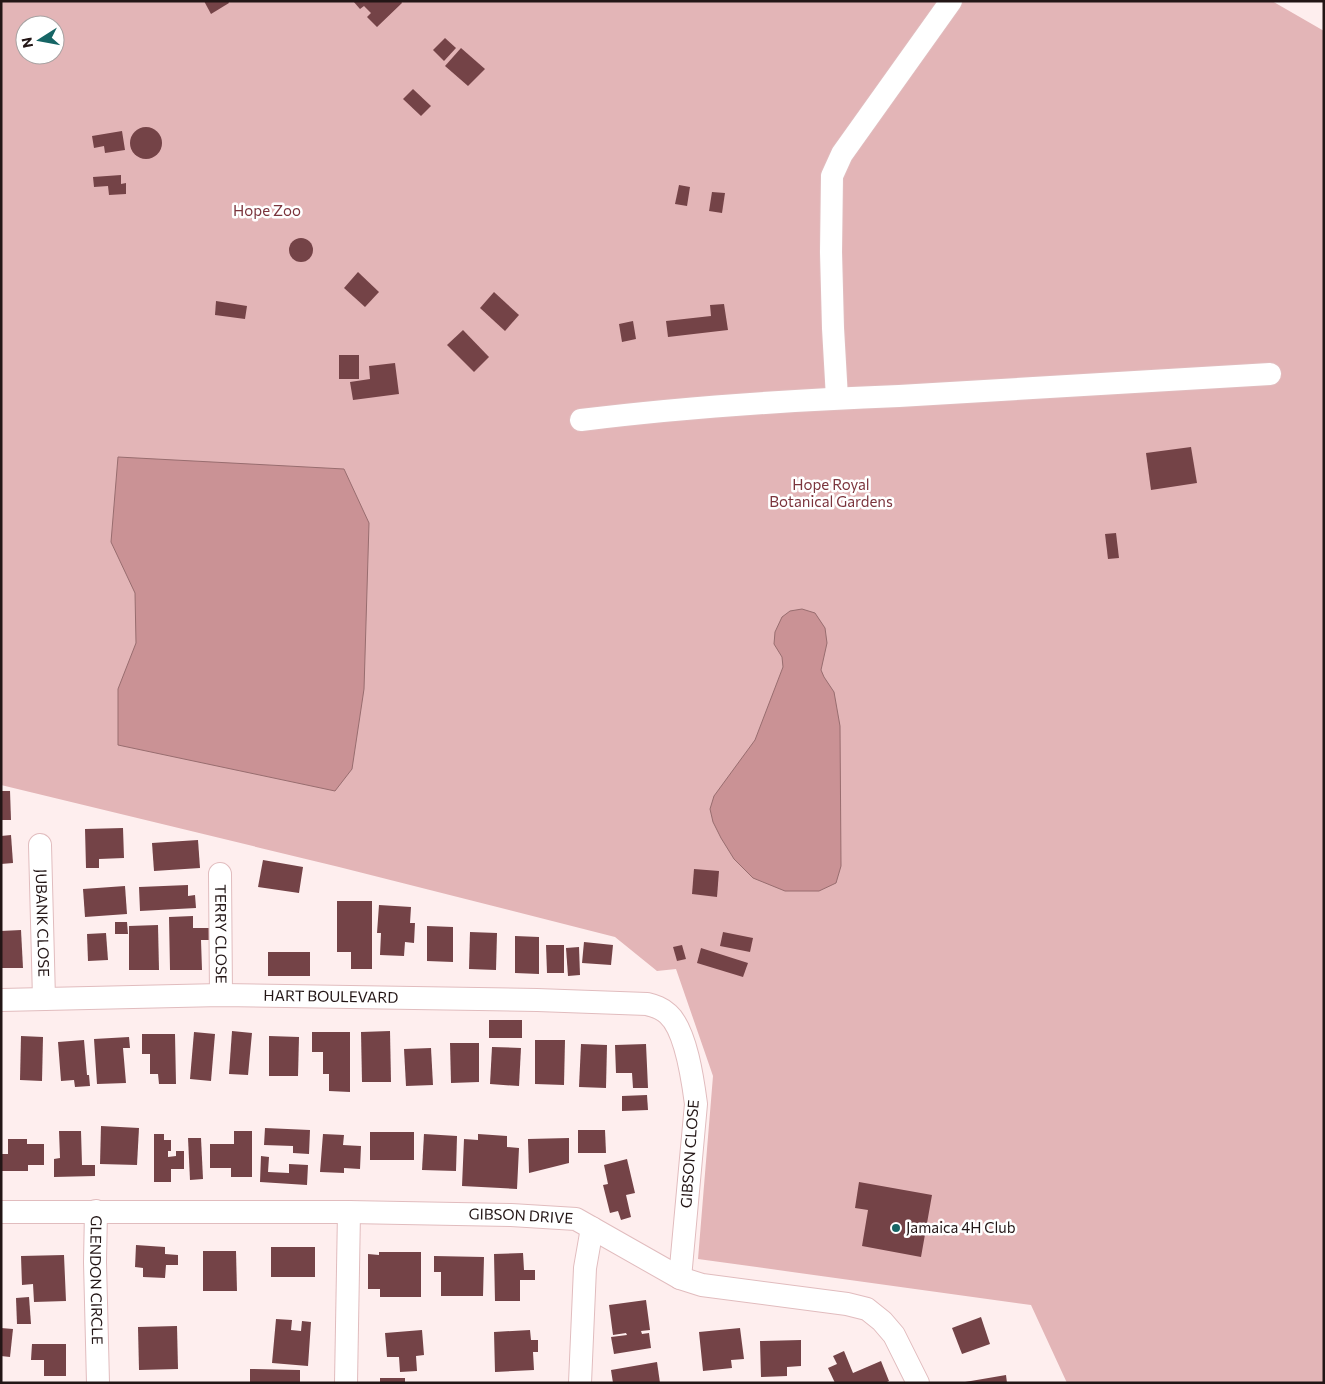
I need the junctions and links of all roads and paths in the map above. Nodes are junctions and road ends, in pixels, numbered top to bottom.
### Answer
1 (951, 1) edge
2 (1270, 374) dead end
3 (837, 398) junction
4 (581, 420) dead end
5 (40, 846) dead end
6 (220, 874) dead end
7 (221, 995) junction
8 (44, 999) junction
9 (1, 1000) edge
10 (661, 1008) joint
11 (96, 1211) junction
12 (1, 1212) edge
13 (349, 1212) junction
14 (592, 1228) junction
15 (680, 1278) junction
16 (98, 1383) edge
17 (346, 1383) edge
18 (580, 1383) edge
19 (918, 1383) edge

1 - 3 street
2 - 3 street
3 - 4 street
5 - 8 street, JUBANK CLOSE
6 - 7 street, TERRY CLOSE
7 - 8 street, HART BOULEVARD
7 - 10 street, HART BOULEVARD
8 - 9 street, HART BOULEVARD
10 - 15 street, GIBSON CLOSE
11 - 12 street, GLENDON CIRCLE
11 - 13 street, GIBSON DRIVE
11 - 16 street, GLENDON CIRCLE
13 - 14 street, GIBSON DRIVE
13 - 17 street
14 - 15 street, GIBSON DRIVE
14 - 18 street
15 - 19 street, GIBSON DRIVE

